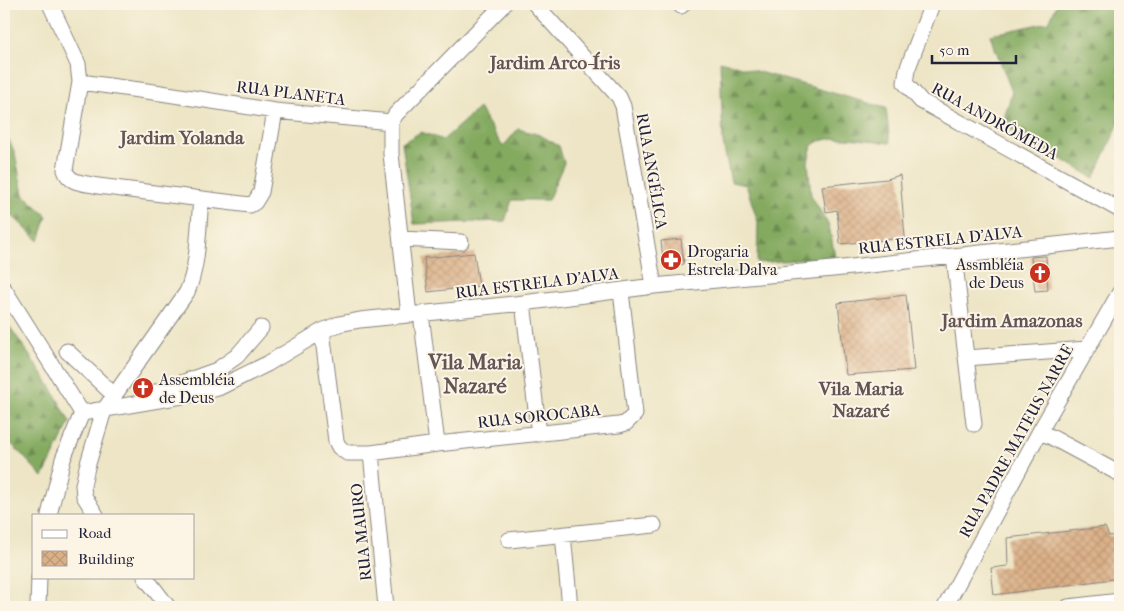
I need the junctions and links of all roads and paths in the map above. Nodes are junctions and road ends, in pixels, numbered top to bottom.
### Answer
1 (50, 4) edge
2 (536, 4) edge
3 (932, 4) edge
4 (499, 6) edge
5 (80, 82) junction
6 (275, 111) junction
7 (391, 122) junction
8 (201, 200) junction
9 (1120, 210) edge
10 (1120, 238) edge
11 (401, 239) junction
12 (461, 242) dead end
13 (954, 256) junction
14 (654, 286) junction
15 (4, 289) edge
16 (620, 291) junction
17 (1120, 292) edge
18 (523, 304) junction
19 (415, 314) junction
20 (260, 328) dead end
21 (322, 331) junction
22 (1087, 349) junction
23 (67, 351) dead end
24 (966, 358) junction
25 (114, 395) junction
26 (135, 405) junction
27 (104, 410) junction
28 (82, 413) junction
29 (974, 424) dead end
30 (1040, 431) junction
31 (539, 434) junction
32 (437, 444) junction
33 (371, 454) junction
34 (1120, 474) edge
35 (49, 514) edge
36 (95, 514) edge
37 (654, 525) dead end
38 (563, 535) junction
39 (510, 540) dead end
40 (39, 578) edge
41 (146, 578) edge
42 (1120, 601) edge
43 (38, 607) edge
44 (168, 607) edge
45 (386, 607) edge
46 (570, 607) edge
47 (945, 607) edge
48 (1068, 607) edge

1 - 5 street
2 - 14 street, RUA ANGÉLICA
3 - 9 street, RUA ANDRÔMEDA
4 - 7 street
5 - 6 street, RUA PLANETA
5 - 8 street
6 - 7 street, RUA PLANETA
6 - 8 street
7 - 11 street
8 - 25 street
10 - 13 street, RUA ESTRELA D'ALVA
11 - 12 street
11 - 19 street
13 - 14 street, RUA ESTRELA D'ALVA
13 - 24 street
14 - 16 street, RUA ESTRELA D'ALVA
15 - 28 street
16 - 18 street, RUA ESTRELA D'ALVA
16 - 31 street, RUA SOROCABA
17 - 22 street, RUA PADRE MATEUS NARRE
18 - 19 street, RUA ESTRELA D'ALVA
18 - 31 street
19 - 21 street, RUA ESTRELA D'ALVA
19 - 32 street
20 - 26 street
21 - 26 street, RUA ESTRELA D'ALVA
21 - 33 street, RUA SOROCABA
22 - 24 street
22 - 30 street, RUA PADRE MATEUS NARRE
23 - 25 street
24 - 29 street
25 - 27 street
26 - 27 street, RUA ESTRELA D'ALVA
27 - 28 street, RUA ESTRELA D'ALVA
27 - 36 street
28 - 35 street
30 - 34 street
30 - 47 street, RUA PADRE MATEUS NARRE
31 - 32 street, RUA SOROCABA
32 - 33 street, RUA SOROCABA
33 - 45 street, RUA MAURO
37 - 38 street
38 - 39 street
38 - 46 street
40 - 43 street
41 - 44 street
42 - 48 street

